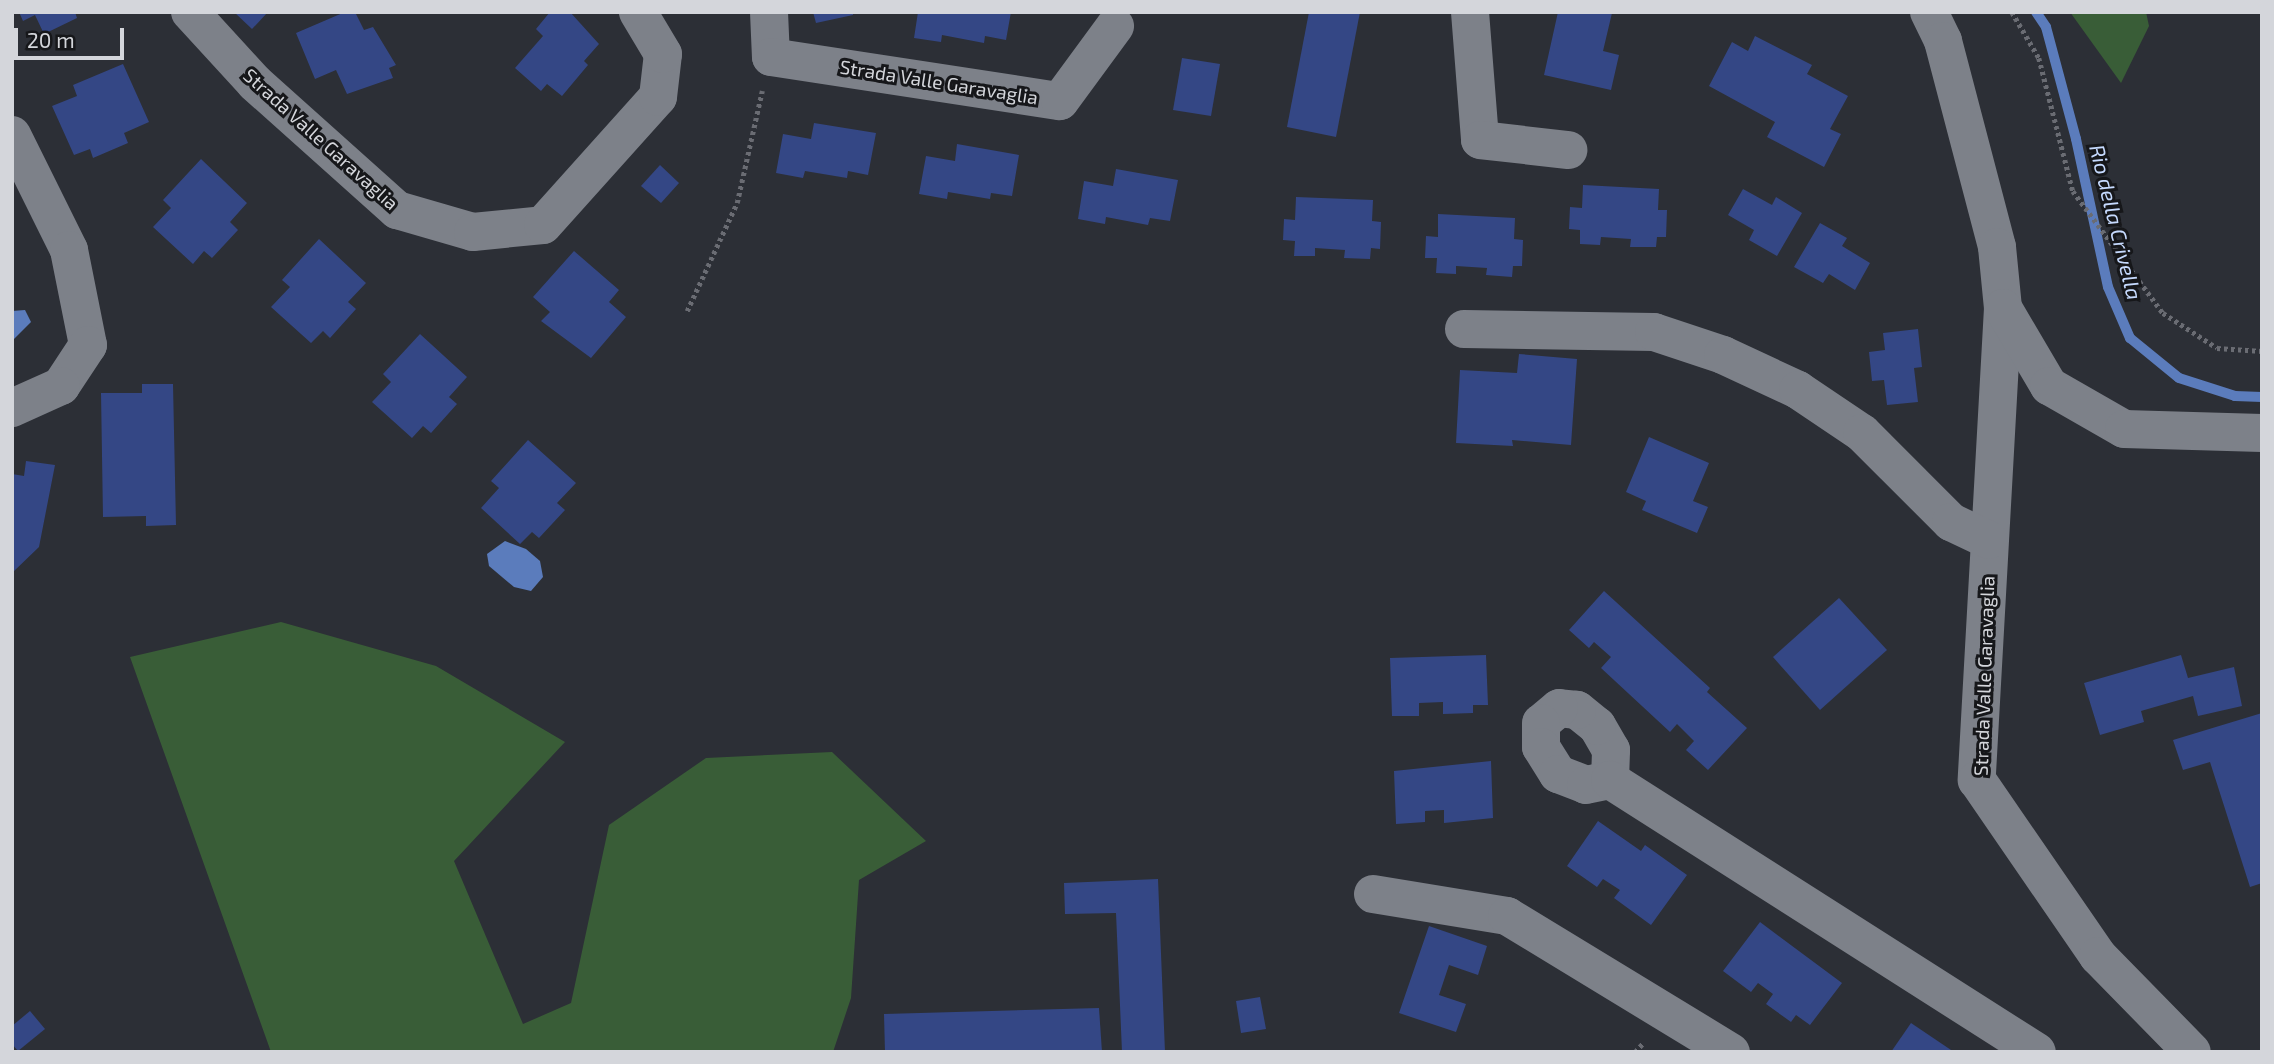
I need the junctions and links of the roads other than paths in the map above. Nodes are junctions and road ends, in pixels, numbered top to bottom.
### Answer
1 (190, 12) edge
2 (638, 12) edge
3 (769, 12) edge
4 (1470, 12) edge
5 (1929, 12) edge
6 (1115, 26) dead end
7 (12, 135) edge
8 (1568, 150) dead end
9 (2003, 308) junction
10 (1464, 329) dead end
11 (12, 408) edge
12 (2262, 433) edge
13 (1989, 540) junction
14 (1610, 780) dead end
15 (1373, 894) dead end
16 (1731, 1052) edge
17 (2037, 1052) edge
18 (2192, 1052) edge

1 - 2 street, Strada Valle Garavaglia
3 - 6 street, Strada Valle Garavaglia
4 - 8 street
5 - 9 street, Strada Valle Garavaglia
7 - 11 street
9 - 12 street, Strada Valle Garavaglia
9 - 13 street, Strada Valle Garavaglia
10 - 13 street
13 - 18 street, Strada Valle Garavaglia
14 - 17 street
15 - 16 street

